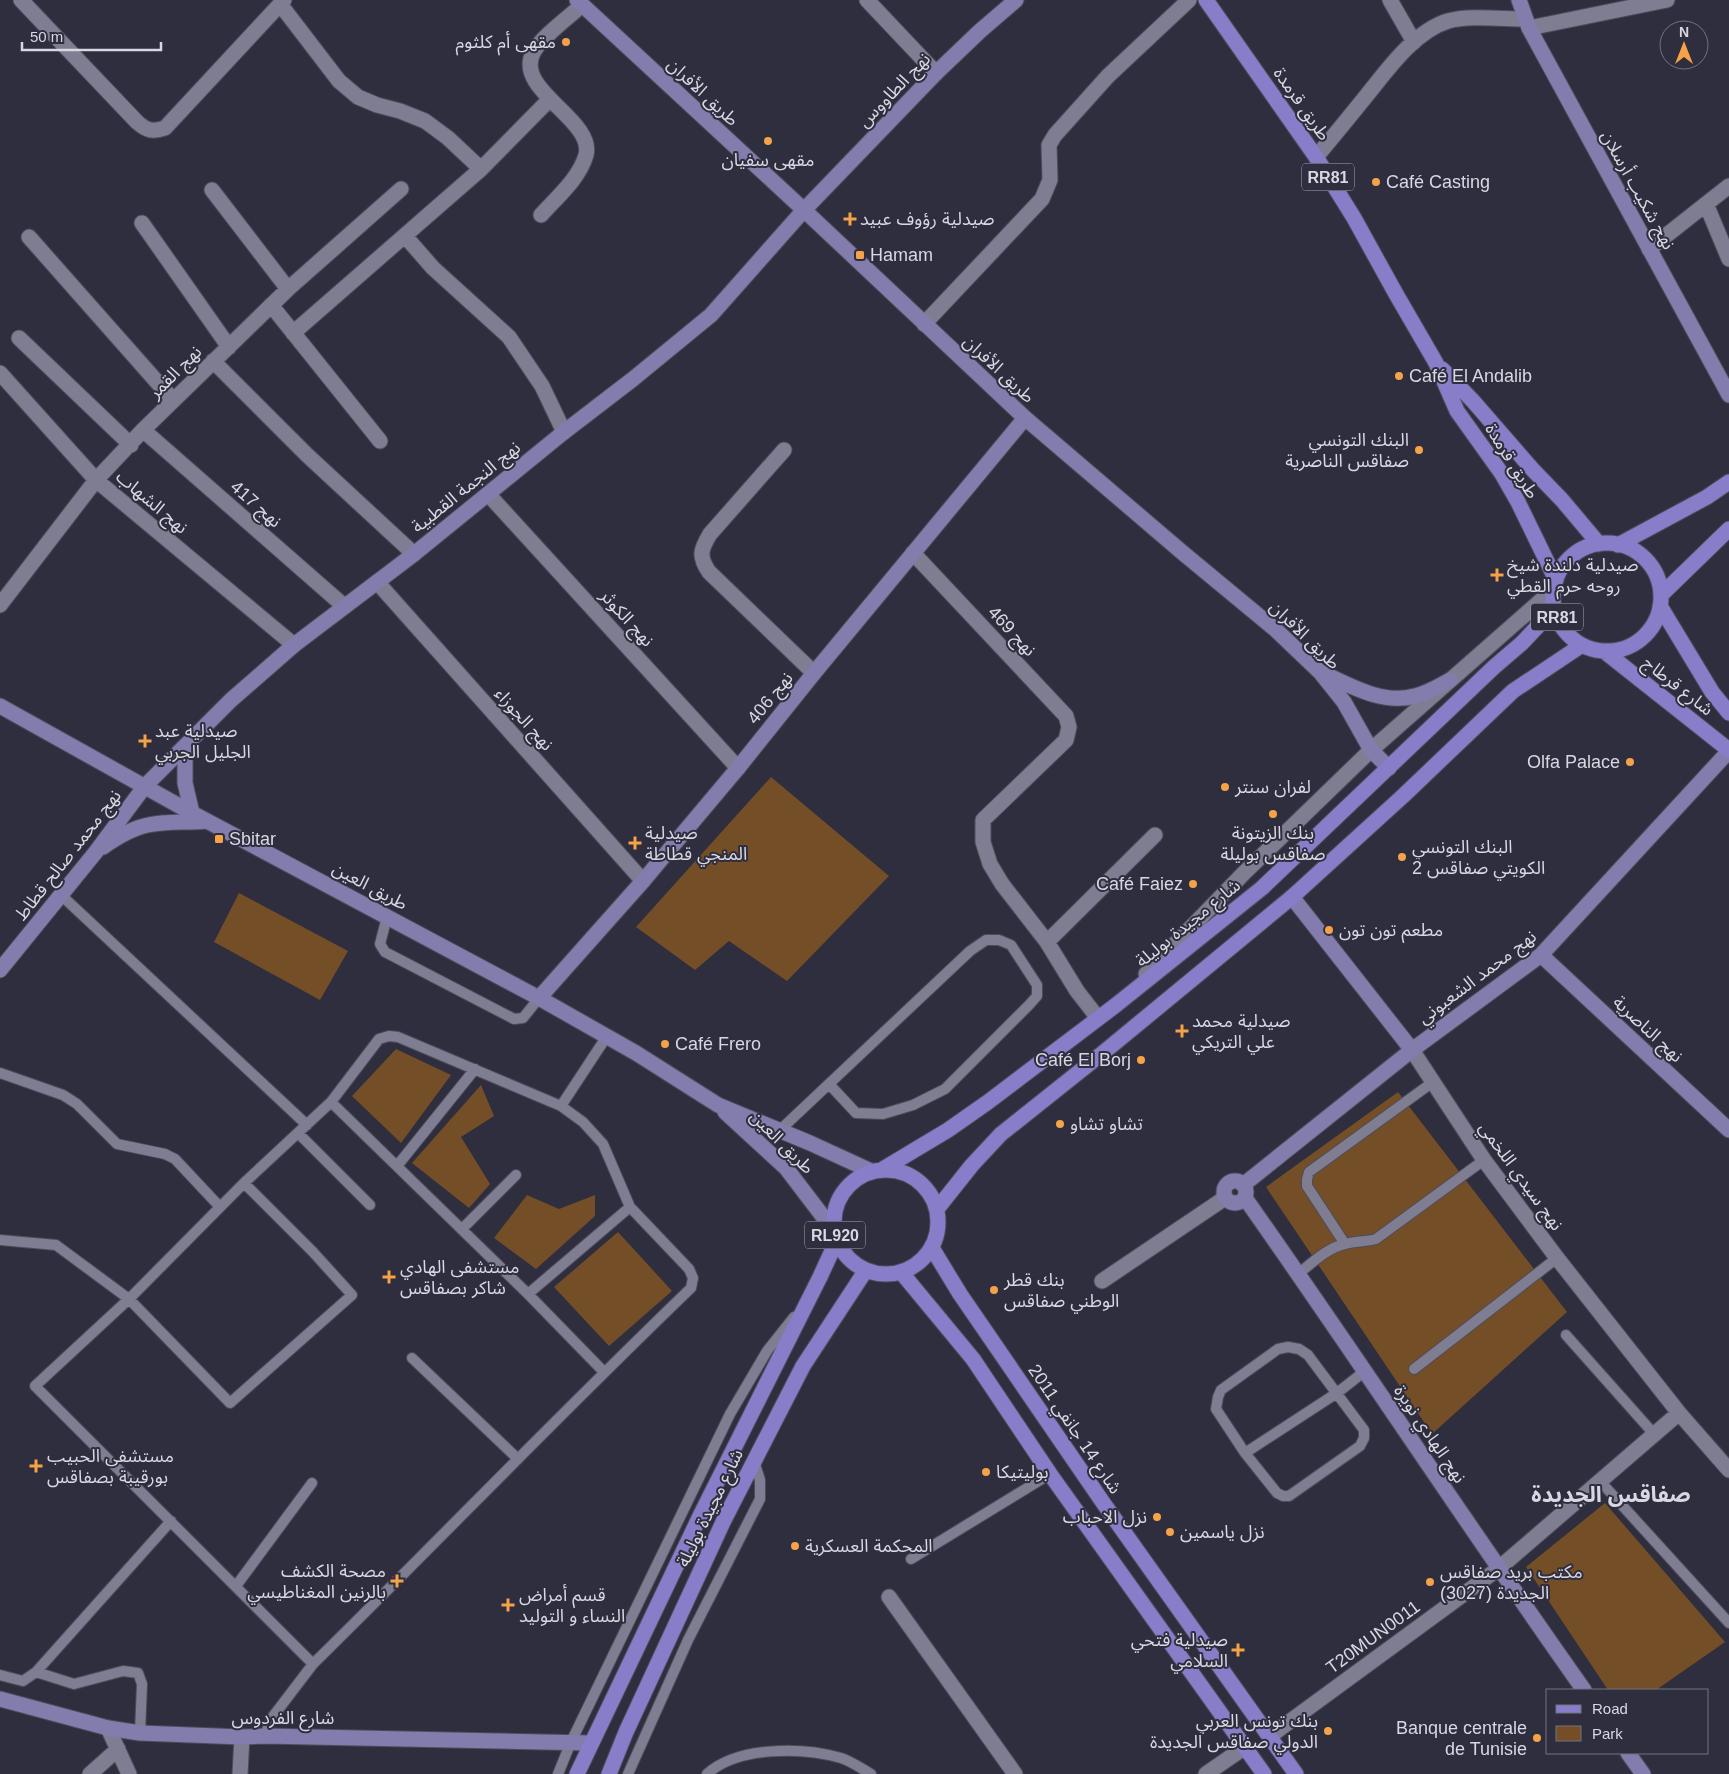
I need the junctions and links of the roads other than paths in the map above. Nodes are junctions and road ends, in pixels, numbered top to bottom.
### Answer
1 (21, 0) edge
2 (867, 0) edge
3 (1016, 0) edge
4 (1189, 0) edge
5 (1206, 0) edge
6 (1390, 0) edge
7 (1519, 0) edge
8 (1667, 0) edge
9 (282, 2) edge
10 (579, 2) edge
11 (1527, 24) junction
12 (1414, 42) junction
13 (936, 74) junction
14 (550, 99) junction
15 (1316, 157) junction
16 (481, 169) junction
17 (1729, 186) edge
18 (401, 189) dead end
19 (212, 190) dead end
20 (1706, 204) junction
21 (804, 210) junction
22 (541, 215) dead end
23 (142, 223) dead end
24 (404, 236) junction
25 (30, 237) dead end
26 (1649, 249) junction
27 (1729, 259) edge
28 (288, 289) junction
29 (271, 305) junction
30 (924, 324) junction
31 (293, 333) junction
32 (19, 338) dead end
33 (228, 347) junction
34 (213, 361) junction
35 (1436, 363) junction
36 (0, 373) edge
37 (1729, 395) edge
38 (173, 400) junction
39 (1025, 418) junction
40 (143, 430) junction
41 (564, 432) junction
42 (380, 441) dead end
43 (131, 445) junction
44 (784, 450) dead end
45 (96, 480) junction
46 (1729, 482) edge
47 (488, 494) junction
48 (1729, 529) edge
49 (1599, 544) junction
50 (1618, 545) junction
51 (914, 553) junction
52 (414, 554) junction
53 (377, 582) junction
54 (1555, 585) junction
55 (2, 596) edge
56 (1661, 600) junction
57 (344, 606) junction
58 (1554, 609) junction
59 (294, 645) junction
60 (1582, 645) junction
61 (1604, 651) junction
62 (1320, 672) junction
63 (814, 673) junction
64 (1450, 680) junction
65 (0, 706) edge
66 (1729, 713) edge
67 (185, 746) junction
68 (1372, 750) junction
69 (1729, 751) edge
70 (738, 768) junction
71 (1389, 768) junction
72 (145, 786) junction
73 (192, 813) junction
74 (209, 821) junction
75 (1155, 835) dead end
76 (95, 853) junction
77 (643, 880) junction
78 (61, 895) junction
79 (1292, 897) junction
80 (386, 917) junction
81 (1047, 942) junction
82 (1541, 955) junction
83 (0, 970) edge
84 (539, 998) junction
85 (1116, 1005) junction
86 (1098, 1018) junction
87 (607, 1036) junction
88 (1412, 1050) junction
89 (475, 1070) junction
90 (0, 1073) edge
91 (1433, 1082) junction
92 (829, 1084) junction
93 (331, 1102) junction
94 (718, 1105) junction
95 (561, 1106) junction
96 (307, 1125) junction
97 (1729, 1130) edge
98 (779, 1131) junction
99 (298, 1133) junction
100 (1484, 1160) junction
101 (397, 1166) junction
102 (877, 1170) junction
103 (516, 1174) dead end
104 (244, 1183) junction
105 (1244, 1191) junction
106 (370, 1205) dead end
107 (220, 1207) junction
108 (630, 1207) junction
109 (937, 1209) junction
110 (462, 1229) junction
111 (836, 1236) junction
112 (0, 1240) edge
113 (1345, 1244) junction
114 (932, 1248) junction
115 (1557, 1258) junction
116 (866, 1270) junction
117 (901, 1272) junction
118 (1298, 1274) junction
119 (1102, 1282) dead end
120 (528, 1294) junction
121 (810, 1297) junction
122 (129, 1299) junction
123 (1566, 1335) dead end
124 (412, 1358) dead end
125 (1414, 1369) dead end
126 (604, 1372) junction
127 (1365, 1372) junction
128 (1337, 1393) junction
129 (1679, 1413) junction
130 (1654, 1434) junction
131 (1245, 1453) junction
132 (518, 1459) junction
133 (754, 1461) junction
134 (1729, 1470) edge
135 (1050, 1474) junction
136 (1600, 1481) junction
137 (312, 1483) dead end
138 (171, 1521) junction
139 (911, 1558) dead end
140 (1498, 1569) junction
141 (236, 1586) junction
142 (889, 1597) dead end
143 (1729, 1623) edge
144 (313, 1664) junction
145 (36, 1672) junction
146 (0, 1674) edge
147 (1583, 1689) edge
148 (0, 1699) edge
149 (108, 1728) junction
150 (140, 1733) junction
151 (264, 1736) junction
152 (1270, 1736) junction
153 (242, 1737) junction
154 (571, 1742) junction
155 (590, 1744) junction
156 (1245, 1747) junction
157 (118, 1749) junction
158 (1629, 1754) edge
159 (90, 1774) edge
160 (129, 1774) edge
161 (240, 1774) edge
162 (558, 1774) edge
163 (577, 1774) edge
164 (609, 1774) edge
165 (628, 1774) edge
166 (707, 1774) edge
167 (871, 1774) edge
168 (1015, 1774) edge
169 (1206, 1774) edge
170 (1264, 1774) edge
171 (1296, 1774) edge
172 (1643, 1774) edge

1 - 9 street
2 - 13 street
3 - 13 street, نهج الطاووس
4 - 30 street
5 - 15 main road, طريق قرمدة / RR81
6 - 12 street
7 - 11 street, نهج شكيب أرسلان
8 - 11 street
9 - 16 street
10 - 14 street
10 - 21 street, طريق الأفران
11 - 12 street
11 - 26 street, نهج شكيب أرسلان
12 - 15 street
13 - 21 street, نهج الطاووس
14 - 16 street
14 - 22 street
15 - 35 main road, طريق قرمدة / RR81
16 - 24 street
17 - 20 street
18 - 28 street, نهج القمر
19 - 28 street
20 - 26 street
20 - 27 street
21 - 30 street, طريق الأفران
21 - 41 street, نهج النجمة القطبية
23 - 33 street
24 - 31 street
24 - 41 street
25 - 38 street
26 - 37 street, نهج شكيب أرسلان
28 - 29 street, نهج القمر
29 - 31 street
29 - 33 street, نهج القمر
30 - 39 street, طريق الأفران
31 - 42 street
32 - 43 street
33 - 34 street, نهج القمر
34 - 38 street, نهج القمر
34 - 52 street
35 - 49 main road, طريق قرمدة / RR81
35 - 54 main road, طريق قرمدة / RR81
36 - 45 street, نهج الشهاب
38 - 40 street, نهج القمر
39 - 51 street, نهج 406
39 - 62 street, طريق الأفران
40 - 43 street, نهج القمر
40 - 57 street, نهج 417
41 - 47 street, نهج النجمة القطبية
43 - 45 street, نهج القمر
44 - 63 street
45 - 55 street, نهج القمر
45 - 59 street, نهج الشهاب
46 - 50 main road
47 - 52 street, نهج النجمة القطبية
47 - 70 street, نهج الكوثر
48 - 56 main road
49 - 50 main road, RR81
49 - 54 main road, RR81
50 - 56 main road, RR81
51 - 63 street, نهج 406
51 - 81 street, نهج 469
52 - 53 street, نهج النجمة القطبية
53 - 57 street, نهج النجمة القطبية
53 - 77 street, نهج الجوزاء
54 - 58 main road, RR81
54 - 64 street
56 - 61 main road, RR81
56 - 66 main road, شارع قرطاج / RR81
57 - 59 street, نهج النجمة القطبية
58 - 60 main road, RR81
58 - 71 main road, شارع مجيدة بوليلة
59 - 67 street, نهج النجمة القطبية
60 - 61 main road, RR81
60 - 79 main road
61 - 69 main road, شارع قرطاج / RR81
62 - 64 street
62 - 68 street, طريق الأفران
63 - 70 street, نهج 406
64 - 68 street
65 - 72 street, طريق العين / RL920
67 - 72 street, نهج النجمة القطبية
67 - 73 street
68 - 71 street, طريق الأفران
68 - 85 street
69 - 82 street, نهج محمد الشعبوني
70 - 77 street, نهج 406
71 - 85 main road, شارع مجيدة بوليلة
72 - 73 street, طريق العين / RL920
72 - 76 street, نهج محمد صالح قطاط
73 - 74 street, طريق العين / RL920
74 - 76 street
74 - 80 street, طريق العين / RL920
75 - 81 street
76 - 78 street, نهج محمد صالح قطاط
77 - 84 street, نهج 406
78 - 83 street, نهج محمد صالح قطاط
78 - 96 lane
79 - 88 street, نهج سيدي اللخمي
79 - 109 main road
80 - 84 street, طريق العين / RL920
80 - 84 lane
81 - 86 street
82 - 88 street, نهج محمد الشعبوني
82 - 97 street, نهج الناصرية
84 - 87 street, طريق العين / RL920
85 - 86 main road, شارع مجيدة بوليلة
86 - 102 main road, شارع مجيدة بوليلة
87 - 94 street, طريق العين / RL920
87 - 95 lane
88 - 91 street, نهج سيدي اللخمي
88 - 105 street, نهج محمد الشعبوني
89 - 93 lane
89 - 95 lane
89 - 101 lane
90 - 107 lane
91 - 100 street, نهج سيدي اللخمي
91 - 113 lane
92 - 92 lane
92 - 98 lane
93 - 96 lane
93 - 101 lane
94 - 98 street, طريق العين / RL920
94 - 111 street, طريق العين / RL920
95 - 108 lane
96 - 99 lane
98 - 102 street, طريق العين / RL920
99 - 104 lane
99 - 106 lane
100 - 113 lane
100 - 115 street, نهج سيدي اللخمي
101 - 110 lane
102 - 109 main road, RL920
102 - 111 main road, RL920
103 - 110 lane
104 - 107 lane
104 - 122 lane
105 - 118 street, نهج الهادي نويرة
105 - 119 street
107 - 122 lane
108 - 120 lane
108 - 126 lane
109 - 114 main road, RL920
110 - 120 lane
111 - 116 main road, RL920
111 - 121 main road, شارع مجيدة بوليلة
112 - 122 lane
113 - 118 lane
114 - 117 main road, RL920
114 - 152 main road, شارع 14 جانفي 2011
115 - 125 lane
115 - 129 street, نهج سيدي اللخمي
116 - 117 main road, RL920
116 - 133 main road, شارع مجيدة بوليلة
117 - 135 main road
118 - 127 street, نهج الهادي نويرة
120 - 126 lane
121 - 154 lane, شارع مجيدة بوليلة
121 - 155 main road, شارع مجيدة بوليلة
122 - 138 lane
123 - 130 lane
124 - 132 lane
126 - 132 lane
127 - 128 lane
127 - 140 street, نهج الهادي نويرة
128 - 131 lane
128 - 131 lane
128 - 131 lane
129 - 130 street, T20MUN0011
129 - 134 street, نهج سيدي اللخمي
130 - 136 street, T20MUN0011
132 - 144 lane
133 - 164 main road, شارع مجيدة بوليلة
133 - 165 lane
135 - 139 lane
135 - 156 main road
136 - 140 street, T20MUN0011
136 - 143 lane
137 - 141 lane
138 - 141 lane
138 - 145 lane
140 - 147 street, نهج الهادي نويرة
140 - 152 street, T20MUN0011
141 - 144 lane
142 - 168 street
144 - 151 lane
145 - 146 lane
145 - 150 lane
148 - 149 street, شارع الفردوس
149 - 150 street, شارع الفردوس
149 - 157 street
150 - 153 street, شارع الفردوس
151 - 153 street, شارع الفردوس
151 - 154 street, شارع الفردوس
152 - 171 main road, شارع 14 جانفي 2011
153 - 161 street
154 - 155 street, شارع الفردوس
154 - 162 lane, شارع مجيدة بوليلة
155 - 163 main road, شارع مجيدة بوليلة
156 - 169 street
156 - 170 main road
157 - 159 street
157 - 160 street
158 - 172 street
166 - 167 lane

